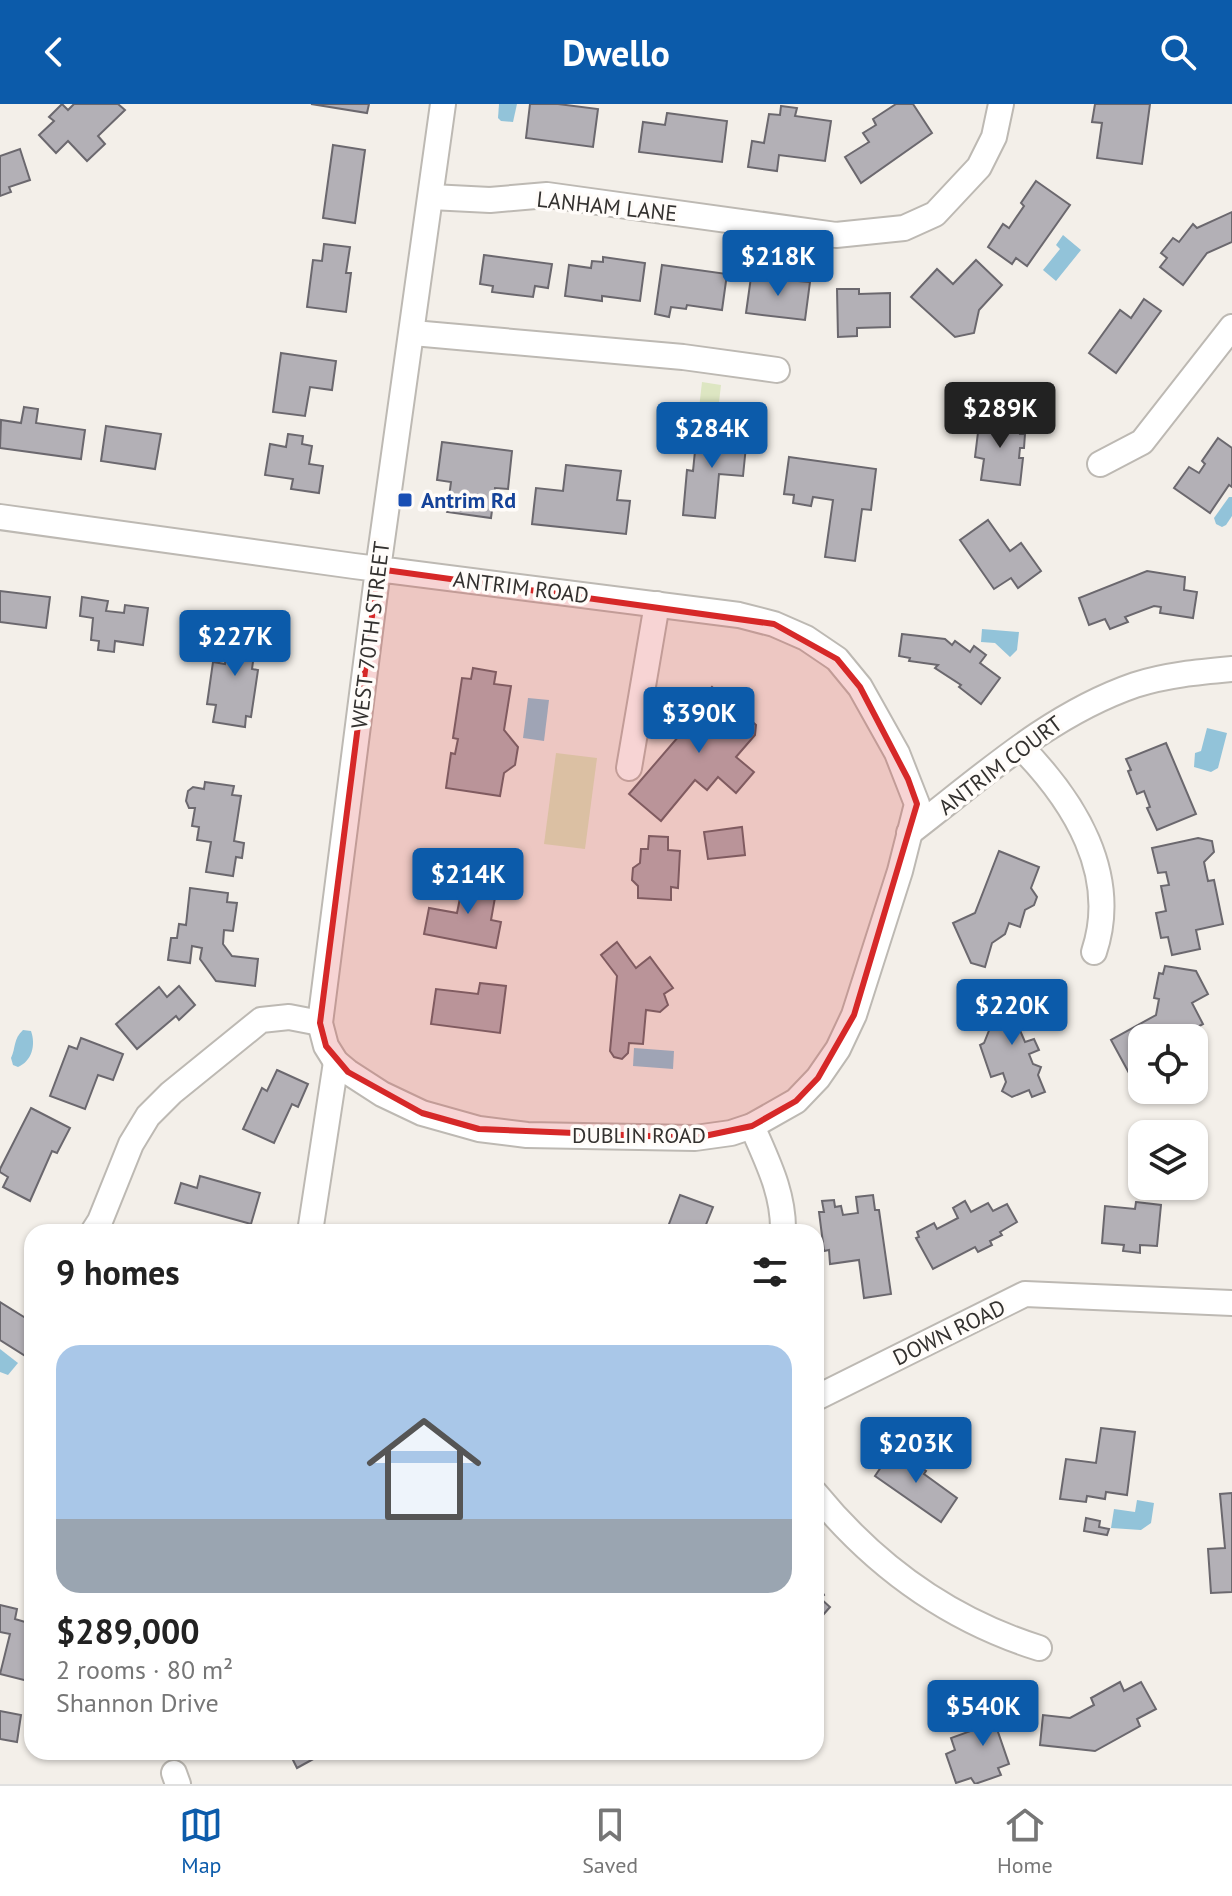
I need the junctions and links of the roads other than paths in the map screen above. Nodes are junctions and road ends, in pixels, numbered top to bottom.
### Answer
1 (443, 104) edge
2 (1001, 104) edge
3 (431, 197) junction
4 (1232, 327) edge
5 (413, 333) junction
6 (777, 370) dead end
7 (1100, 464) dead end
8 (0, 517) edge
9 (378, 569) junction
10 (657, 604) junction
11 (1232, 669) edge
12 (1021, 747) junction
13 (629, 768) dead end
14 (909, 833) junction
15 (1094, 952) dead end
16 (320, 1023) junction
17 (336, 1062) junction
18 (752, 1126) junction
19 (98, 1224) edge
20 (311, 1224) edge
21 (783, 1224) edge
22 (1232, 1303) edge
23 (824, 1394) edge
24 (824, 1504) edge
25 (1039, 1648) dead end

1 - 3 street, WEST 70TH STREET
2 - 3 street, LANHAM LANE
3 - 5 street, WEST 70TH STREET
4 - 7 street
5 - 6 street
5 - 9 street, WEST 70TH STREET
8 - 9 street, ANTRIM ROAD
9 - 10 street, ANTRIM ROAD
9 - 16 street, WEST 70TH STREET
10 - 13 street
10 - 14 street, ANTRIM ROAD
11 - 12 street, ANTRIM COURT
12 - 14 street, ANTRIM COURT
12 - 15 street
14 - 18 street, DUBLIN ROAD
16 - 17 street
16 - 19 street
17 - 18 street, DUBLIN ROAD
17 - 20 street
18 - 21 street
22 - 23 street, DOWN ROAD
24 - 25 street

